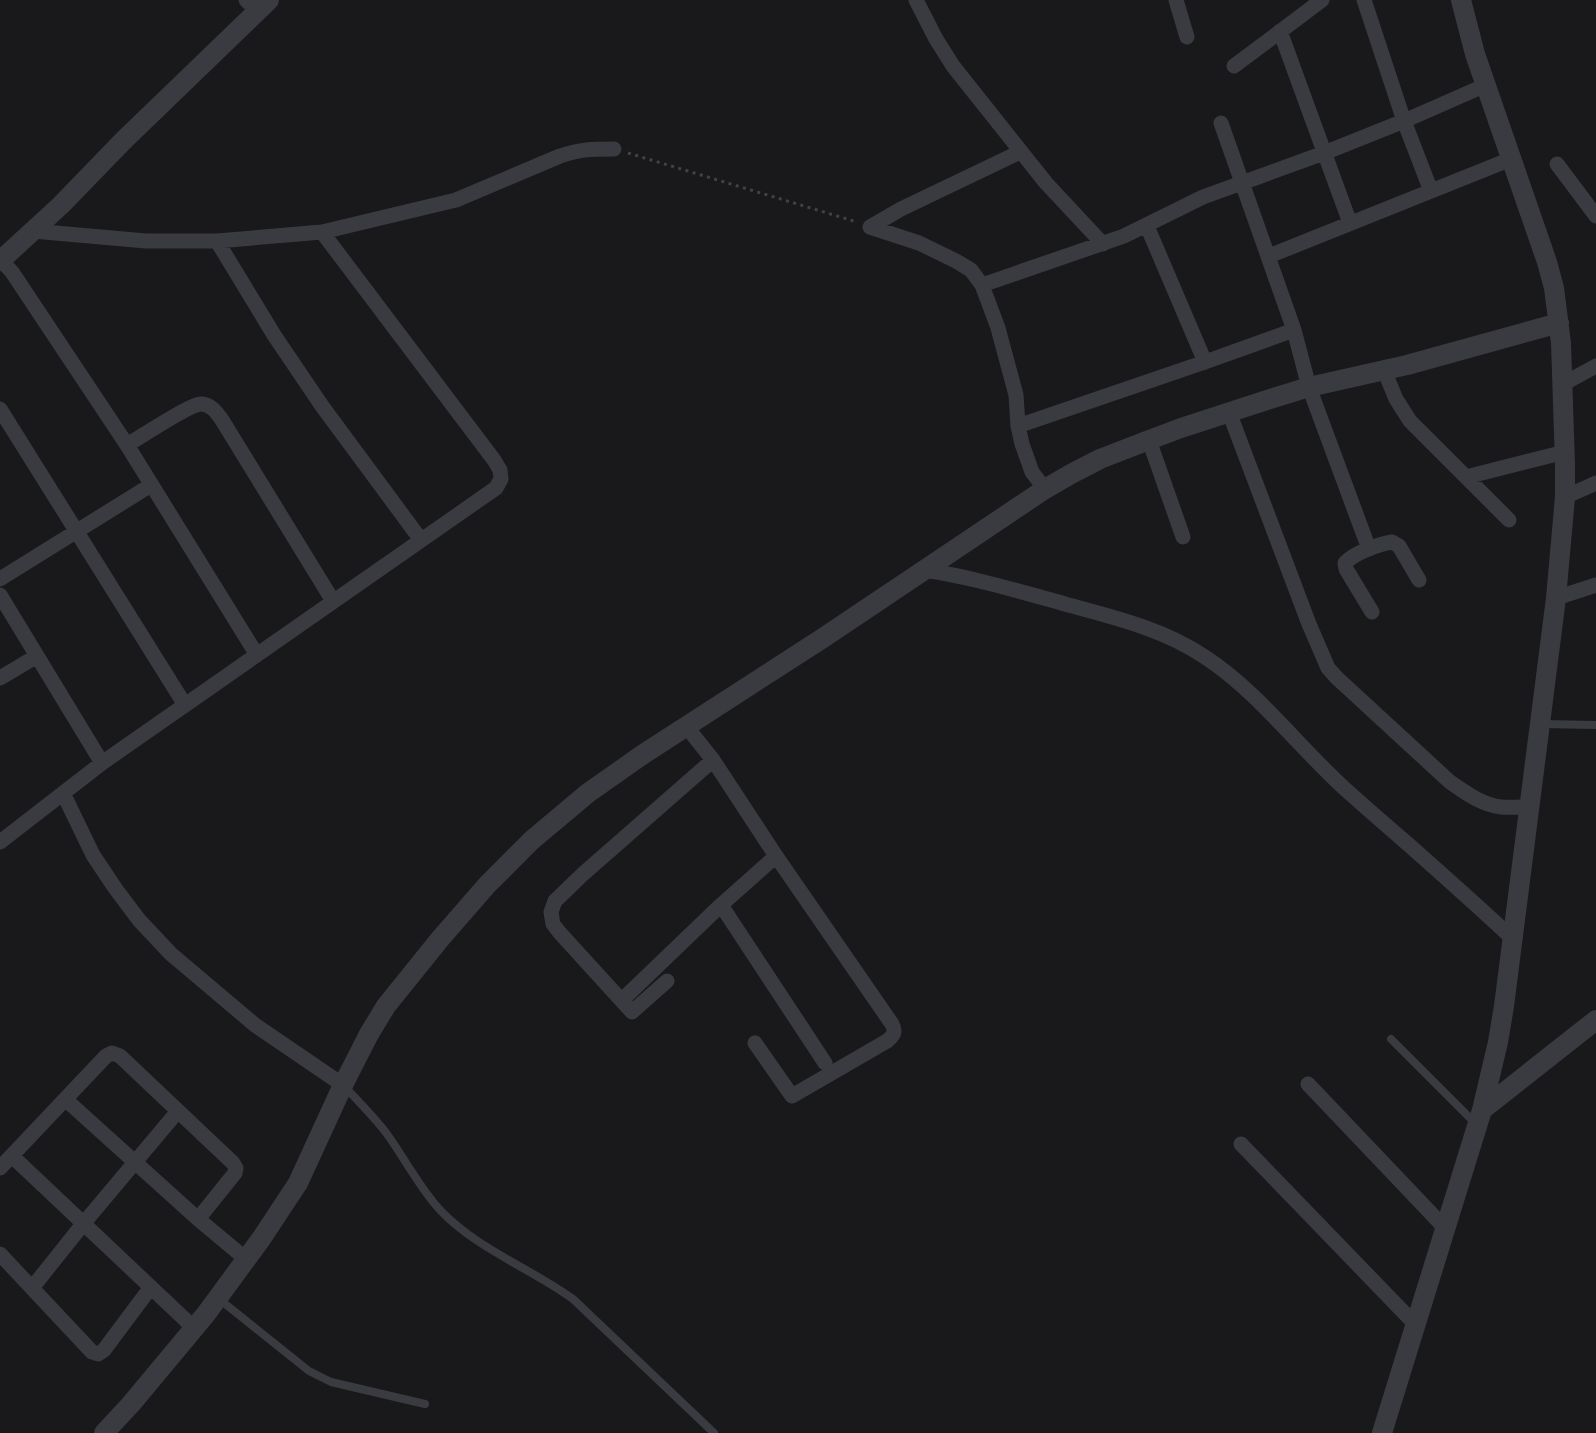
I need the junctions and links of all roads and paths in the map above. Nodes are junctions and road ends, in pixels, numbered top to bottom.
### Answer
1 (916, 0) edge
2 (1176, 0) edge
3 (1322, 0) edge
4 (1364, 0) edge
5 (1461, 0) edge
6 (255, 7) edge
7 (1280, 31) junction
8 (1187, 38) dead end
9 (1234, 66) dead end
10 (1486, 86) junction
11 (1404, 121) junction
12 (1221, 123) dead end
13 (614, 149) joint
14 (1020, 152) junction
15 (1323, 153) junction
16 (1511, 159) junction
17 (1557, 164) dead end
18 (1243, 182) junction
19 (1431, 191) junction
20 (1592, 202) edge
21 (1596, 216) edge
22 (1350, 223) junction
23 (1147, 226) junction
24 (870, 227) junction
25 (33, 231) junction
26 (322, 232) junction
27 (217, 241) junction
28 (1103, 244) junction
29 (1269, 256) junction
30 (0, 260) edge
31 (982, 285) junction
32 (1559, 323) junction
33 (1294, 330) junction
34 (1205, 362) junction
35 (1596, 367) edge
36 (1384, 370) junction
37 (1563, 384) junction
38 (1309, 387) junction
39 (0, 409) edge
40 (1229, 412) junction
41 (1018, 426) junction
42 (1149, 440) junction
43 (127, 445) junction
44 (1565, 452) junction
45 (1466, 477) junction
46 (1596, 483) edge
47 (151, 485) junction
48 (1042, 491) junction
49 (1564, 497) junction
50 (1509, 520) dead end
51 (76, 531) junction
52 (1183, 537) dead end
53 (421, 540) junction
54 (1369, 549) junction
55 (924, 570) junction
56 (0, 579) edge
57 (1419, 580) dead end
58 (1596, 585) edge
59 (0, 595) edge
60 (1556, 598) junction
61 (333, 601) junction
62 (1372, 612) dead end
63 (257, 655) junction
64 (37, 656) junction
65 (0, 678) edge
66 (185, 705) junction
67 (1540, 724) junction
68 (1596, 725) edge
69 (686, 726) junction
70 (713, 760) junction
71 (102, 763) junction
72 (63, 793) junction
73 (1530, 806) junction
74 (0, 842) edge
75 (776, 856) junction
76 (721, 905) junction
77 (1513, 939) junction
78 (667, 981) dead end
79 (621, 1000) junction
80 (1596, 1020) edge
81 (1391, 1039) dead end
82 (755, 1043) dead end
83 (825, 1063) dead end
84 (1308, 1084) dead end
85 (343, 1085) junction
86 (65, 1099) junction
87 (178, 1111) junction
88 (1479, 1118) junction
89 (1241, 1144) dead end
90 (12, 1156) junction
91 (135, 1162) junction
92 (0, 1168) edge
93 (198, 1219) junction
94 (83, 1224) junction
95 (1445, 1228) junction
96 (0, 1254) edge
97 (246, 1259) junction
98 (151, 1287) junction
99 (32, 1288) junction
100 (218, 1298) junction
101 (1415, 1324) junction
102 (194, 1328) junction
103 (425, 1404) dead end
104 (104, 1433) edge
105 (714, 1433) edge
106 (1382, 1433) edge

1 - 14 street
2 - 8 street
3 - 7 street
4 - 11 street
5 - 10 street
6 - 25 street
7 - 9 street
7 - 15 street
10 - 11 street
10 - 16 street
11 - 15 street
11 - 19 street
12 - 18 street
13 - 24 path
13 - 26 street
14 - 24 street
14 - 28 street
15 - 18 street
15 - 22 street
16 - 19 street
16 - 32 street
17 - 20 street
18 - 23 street
18 - 29 street
19 - 22 street
20 - 21 street
22 - 29 street
23 - 28 street
23 - 34 street
24 - 31 street
25 - 27 street
25 - 30 street
26 - 27 street
26 - 53 street
27 - 53 street
28 - 31 street
29 - 33 street
30 - 43 street
31 - 41 street
32 - 36 street
32 - 37 street
33 - 34 street
33 - 38 street
34 - 41 street
35 - 37 street
36 - 38 street
36 - 45 street
37 - 44 street
38 - 40 street
38 - 54 street
39 - 51 street
40 - 42 street
40 - 73 street
41 - 48 street
42 - 48 street
42 - 52 street
43 - 47 street
43 - 61 street
44 - 45 street
44 - 49 street
45 - 50 street
46 - 49 street
47 - 51 street
47 - 63 street
48 - 55 street
49 - 60 street
51 - 56 street
51 - 66 street
53 - 61 street
54 - 57 street
54 - 62 street
55 - 69 street
55 - 77 street
58 - 60 street
59 - 64 street
60 - 67 street
61 - 63 street
63 - 66 street
64 - 65 street
64 - 71 street
66 - 71 street
67 - 68 lane
67 - 73 street
69 - 70 street
69 - 85 street
70 - 75 street
70 - 79 street
71 - 72 street
72 - 74 street
72 - 85 street
73 - 77 street
75 - 76 street
75 - 82 street
76 - 79 street
76 - 83 street
77 - 88 street
78 - 79 street
80 - 88 street
81 - 88 lane
84 - 95 street
85 - 97 street
85 - 105 lane
86 - 87 street
86 - 90 street
86 - 91 street
87 - 91 street
87 - 93 street
88 - 95 street
89 - 101 street
90 - 92 street
90 - 94 street
91 - 93 street
91 - 94 street
93 - 97 street
94 - 98 street
94 - 99 street
95 - 101 street
96 - 99 street
97 - 100 street
98 - 99 street
98 - 102 street
100 - 102 street
100 - 103 lane
101 - 106 street
102 - 104 street

